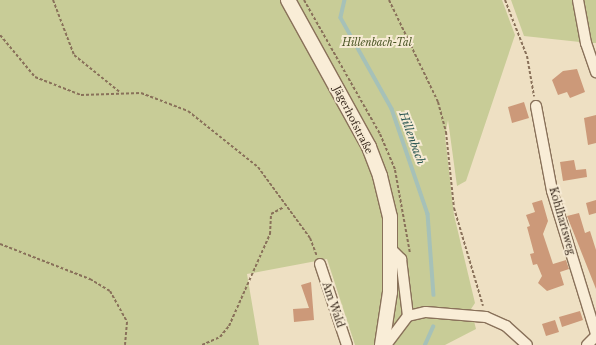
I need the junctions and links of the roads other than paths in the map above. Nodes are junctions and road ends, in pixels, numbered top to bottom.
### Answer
1 (288, 0) edge
2 (578, 0) edge
3 (596, 72) edge
4 (536, 106) road end
5 (390, 248) junction
6 (320, 264) road end
7 (408, 316) junction
8 (596, 335) edge
9 (346, 345) edge
10 (382, 345) edge
11 (386, 345) edge
12 (527, 345) edge
13 (588, 345) edge

1 - 5 main road, Jägerhofstraße
2 - 3 street
4 - 8 street, Kohlhartsweg
5 - 7 street
5 - 10 main road, Jägerhofstraße
6 - 9 street, Am Wald
7 - 11 street
7 - 12 street
8 - 13 street

